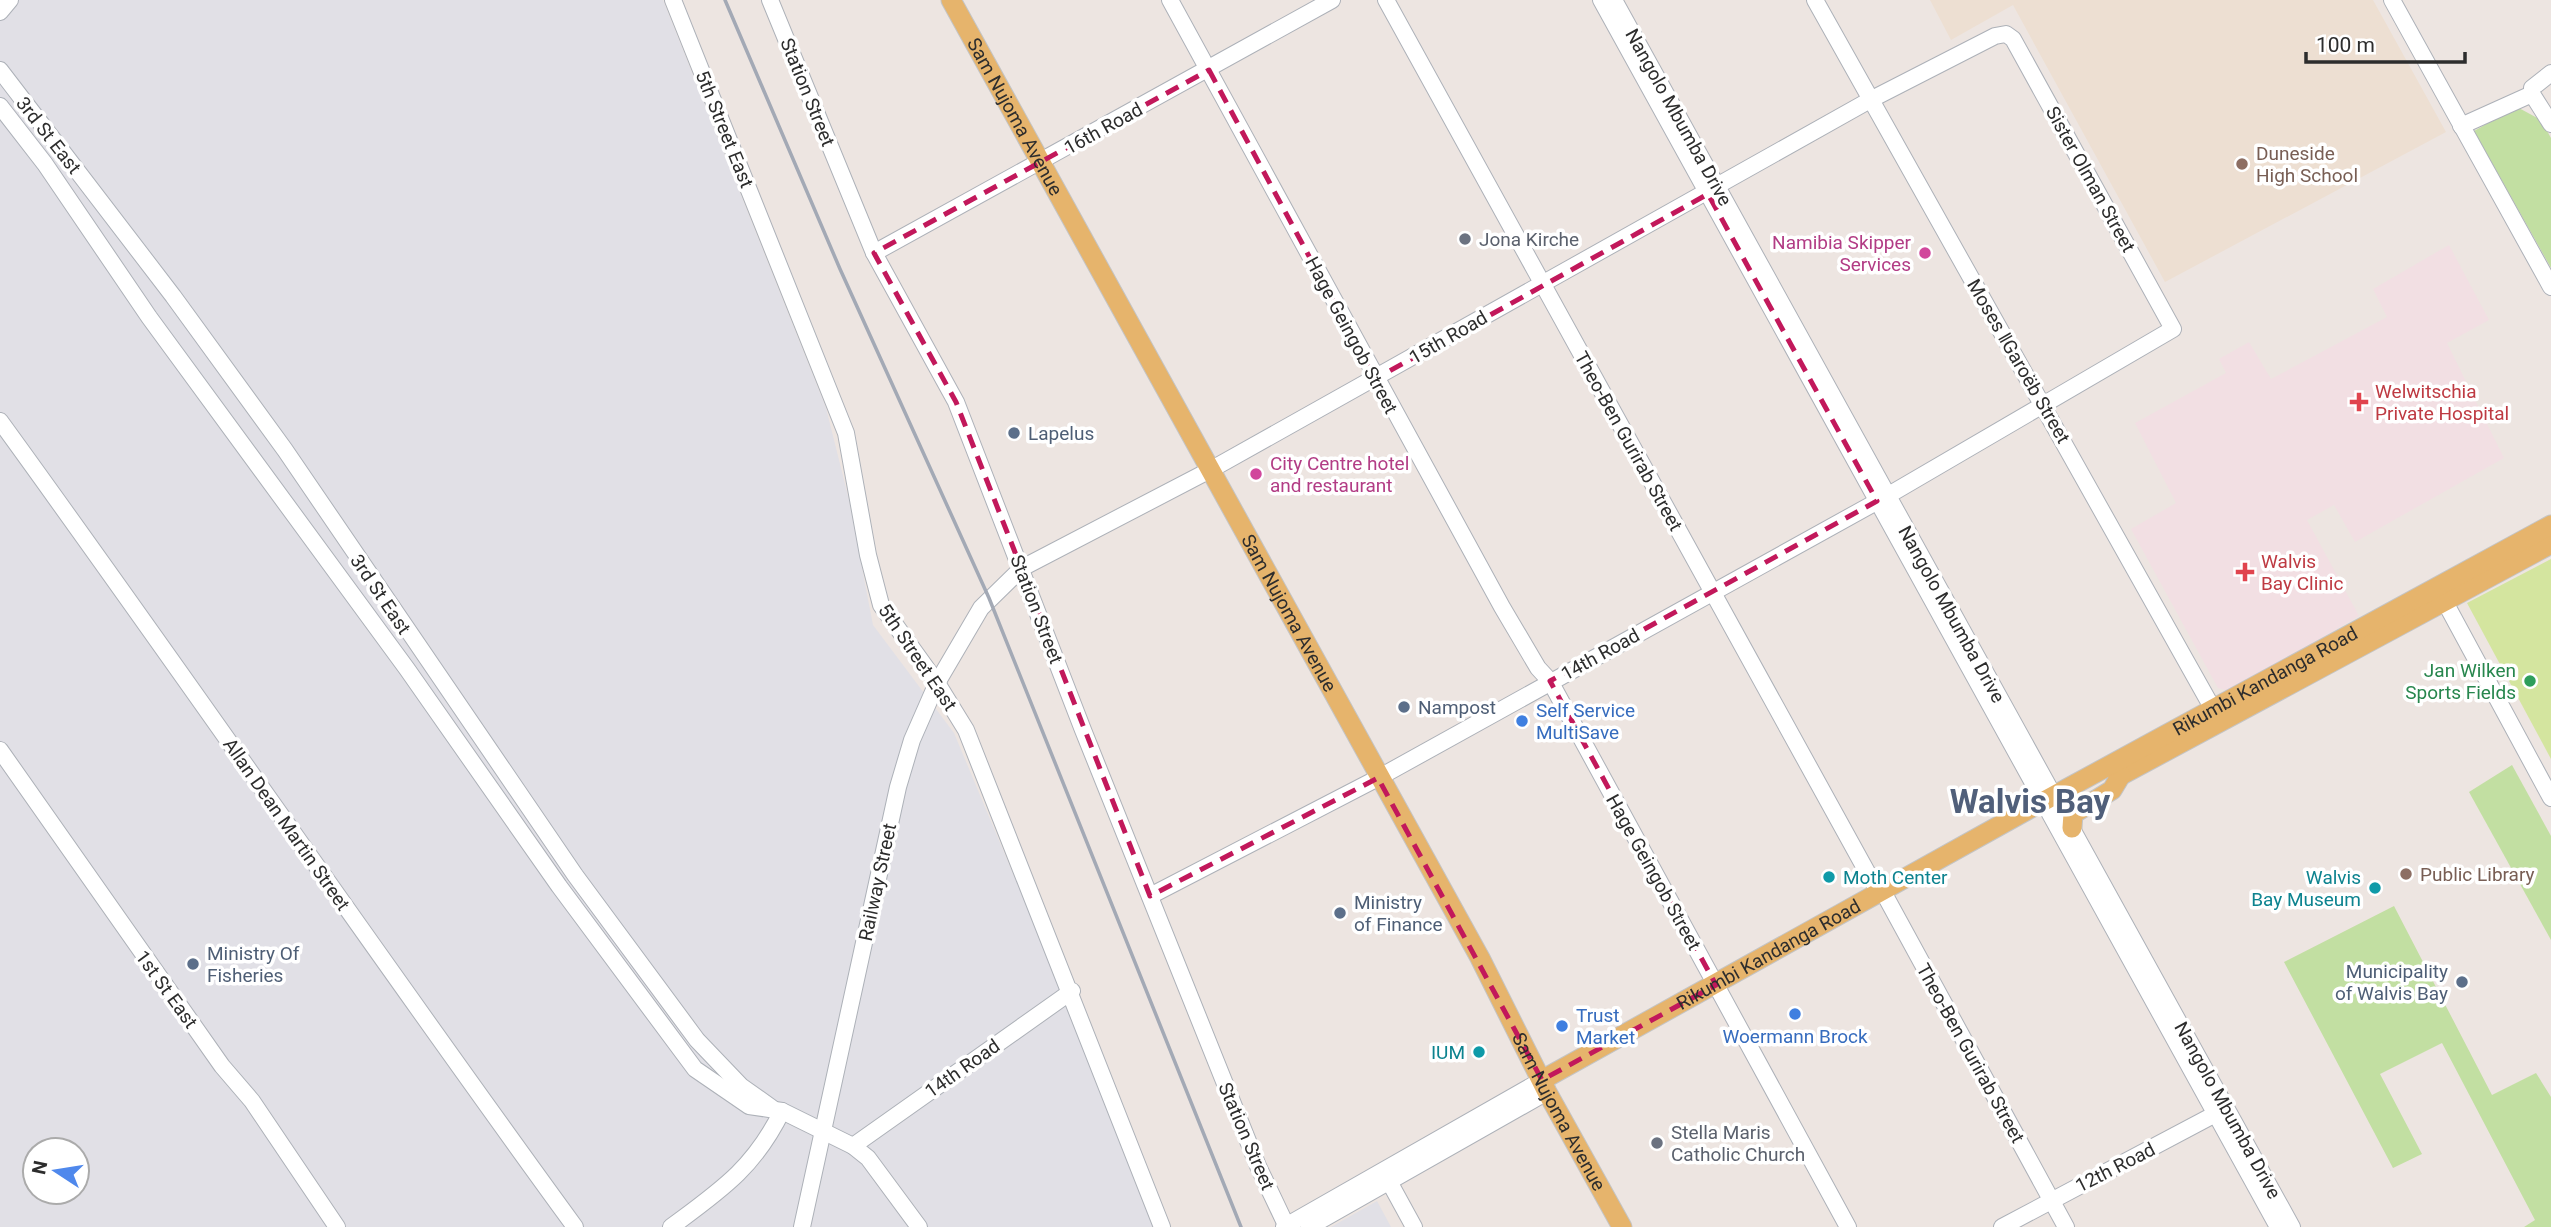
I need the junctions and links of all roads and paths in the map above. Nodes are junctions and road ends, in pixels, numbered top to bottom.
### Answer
1 (9, 0) edge
2 (673, 0) edge
3 (771, 0) edge
4 (951, 0) edge
5 (1170, 0) edge
6 (1332, 0) edge
7 (1385, 0) edge
8 (1601, 0) edge
9 (1614, 0) edge
10 (1815, 0) edge
11 (2392, 0) edge
12 (0, 12) edge
13 (1209, 70) junction
14 (0, 71) edge
15 (2551, 73) edge
16 (2532, 94) junction
17 (1870, 100) junction
18 (0, 106) edge
19 (2550, 120) edge
20 (2461, 126) junction
21 (1039, 163) junction
22 (1713, 191) junction
23 (874, 253) junction
24 (2550, 282) edge
25 (1543, 284) junction
26 (1375, 379) junction
27 (2045, 404) junction
28 (0, 421) edge
29 (285, 450) junction
30 (261, 468) junction
31 (1212, 469) junction
32 (1882, 499) junction
33 (2551, 525) edge
34 (2551, 544) edge
35 (1022, 568) junction
36 (376, 587) junction
37 (1712, 593) junction
38 (2440, 595) junction
39 (358, 601) junction
40 (424, 657) junction
41 (407, 669) junction
42 (937, 683) junction
43 (1546, 684) junction
44 (2218, 716) junction
45 (0, 750) edge
46 (2121, 775) junction
47 (1378, 778) junction
48 (2551, 798) edge
49 (2051, 805) junction
50 (2072, 828) junction
51 (1879, 894) junction
52 (1150, 895) junction
53 (1072, 991) junction
54 (1713, 991) junction
55 (1545, 1086) junction
56 (777, 1109) junction
57 (2222, 1111) junction
58 (823, 1130) junction
59 (853, 1146) junction
60 (1386, 1175) junction
61 (2047, 1202) junction
62 (1286, 1226) edge
63 (337, 1227) edge
64 (575, 1227) edge
65 (671, 1227) edge
66 (802, 1227) edge
67 (919, 1227) edge
68 (1163, 1227) edge
69 (1309, 1227) edge
70 (1415, 1227) edge
71 (1622, 1227) edge
72 (1839, 1227) edge
73 (1848, 1227) edge
74 (2002, 1227) edge
75 (2056, 1227) edge
76 (2066, 1227) edge
77 (2278, 1227) edge
78 (2292, 1227) edge

1 - 12 street
2 - 42 street, 5th Street East
3 - 23 street, Station Street
4 - 21 main road, Sam Nujoma Avenue
5 - 13 street, Hage Geingob Street
6 - 13 street, 16th Road
7 - 25 street, Theo-Ben Gurirab Street
8 - 22 street, Nangolo Mbumba Drive
9 - 22 street, Nangolo Mbumba Drive
10 - 17 street, Moses ǁGaroëb Street
11 - 20 street
13 - 21 street, 16th Road
13 - 26 street, Hage Geingob Street
14 - 29 street, 3rd St East
15 - 16 street
16 - 19 street
16 - 20 street
17 - 22 street, 15th Road
17 - 27 street, Moses ǁGaroëb Street
17 - 27 street, Sister Olman Street
18 - 30 street, 3rd St East
20 - 24 street
21 - 23 street, 16th Road
21 - 31 main road, Sam Nujoma Avenue
22 - 25 street, 15th Road
22 - 32 street, Nangolo Mbumba Drive
23 - 35 street, Station Street
25 - 26 street, 15th Road
25 - 37 street, Theo-Ben Gurirab Street
26 - 31 street, 15th Road
26 - 43 street, Hage Geingob Street
27 - 32 street, 14th Road
27 - 44 street, Moses ǁGaroëb Street
28 - 64 street, Allan Dean Martin Street
29 - 30 street
29 - 36 street, 3rd St East
30 - 39 street, 3rd St East
31 - 35 street, 15th Road
31 - 47 main road, Sam Nujoma Avenue
32 - 37 street, 14th Road
32 - 49 street, Nangolo Mbumba Drive
33 - 38 main road, Rikumbi Kandanga Road
34 - 38 main road, Rikumbi Kandanga Road
35 - 42 street, Railway Street
35 - 52 street, Station Street
36 - 39 street
36 - 40 street, 3rd St East
37 - 43 street, 14th Road
37 - 51 street, Theo-Ben Gurirab Street
38 - 44 main road, Rikumbi Kandanga Road
38 - 48 street
39 - 41 street, 3rd St East
40 - 41 street
40 - 56 street, 3rd St East
41 - 56 street, 3rd St East
42 - 53 street, 5th Street East
42 - 58 street, Railway Street
43 - 47 street, 14th Road
43 - 54 street, Hage Geingob Street
44 - 46 main road, Rikumbi Kandanga Road
44 - 49 main road, Rikumbi Kandanga Road
45 - 63 street, 1st St East
46 - 49 main road, Rikumbi Kandanga Road
46 - 50 main road
47 - 52 street, 14th Road
47 - 55 main road, Sam Nujoma Avenue
49 - 50 street, Nangolo Mbumba Drive
49 - 51 main road, Rikumbi Kandanga Road
49 - 57 street, Nangolo Mbumba Drive
50 - 57 street, Nangolo Mbumba Drive
51 - 54 main road, Rikumbi Kandanga Road
51 - 61 street, Theo-Ben Gurirab Street
52 - 62 street, Station Street
53 - 59 street, 14th Road
53 - 68 street, 5th Street East
54 - 55 main road, Rikumbi Kandanga Road
54 - 72 street, Hage Geingob Street
54 - 73 street, Hage Geingob Street
55 - 60 street, Rikumbi Kandanga Road
55 - 71 main road, Sam Nujoma Avenue
56 - 58 street, 3rd St East
56 - 65 street
57 - 61 street, 12th Road
57 - 77 street, Nangolo Mbumba Drive
57 - 78 street, Nangolo Mbumba Drive
58 - 59 street, 3rd St East
58 - 66 street, Railway Street
59 - 67 street, 3rd St East
60 - 62 street, Rikumbi Kandanga Road
60 - 69 street, Rikumbi Kandanga Road
60 - 70 street
61 - 74 street, 12th Road
61 - 75 street, Theo-Ben Gurirab Street
61 - 76 street, Theo-Ben Gurirab Street

